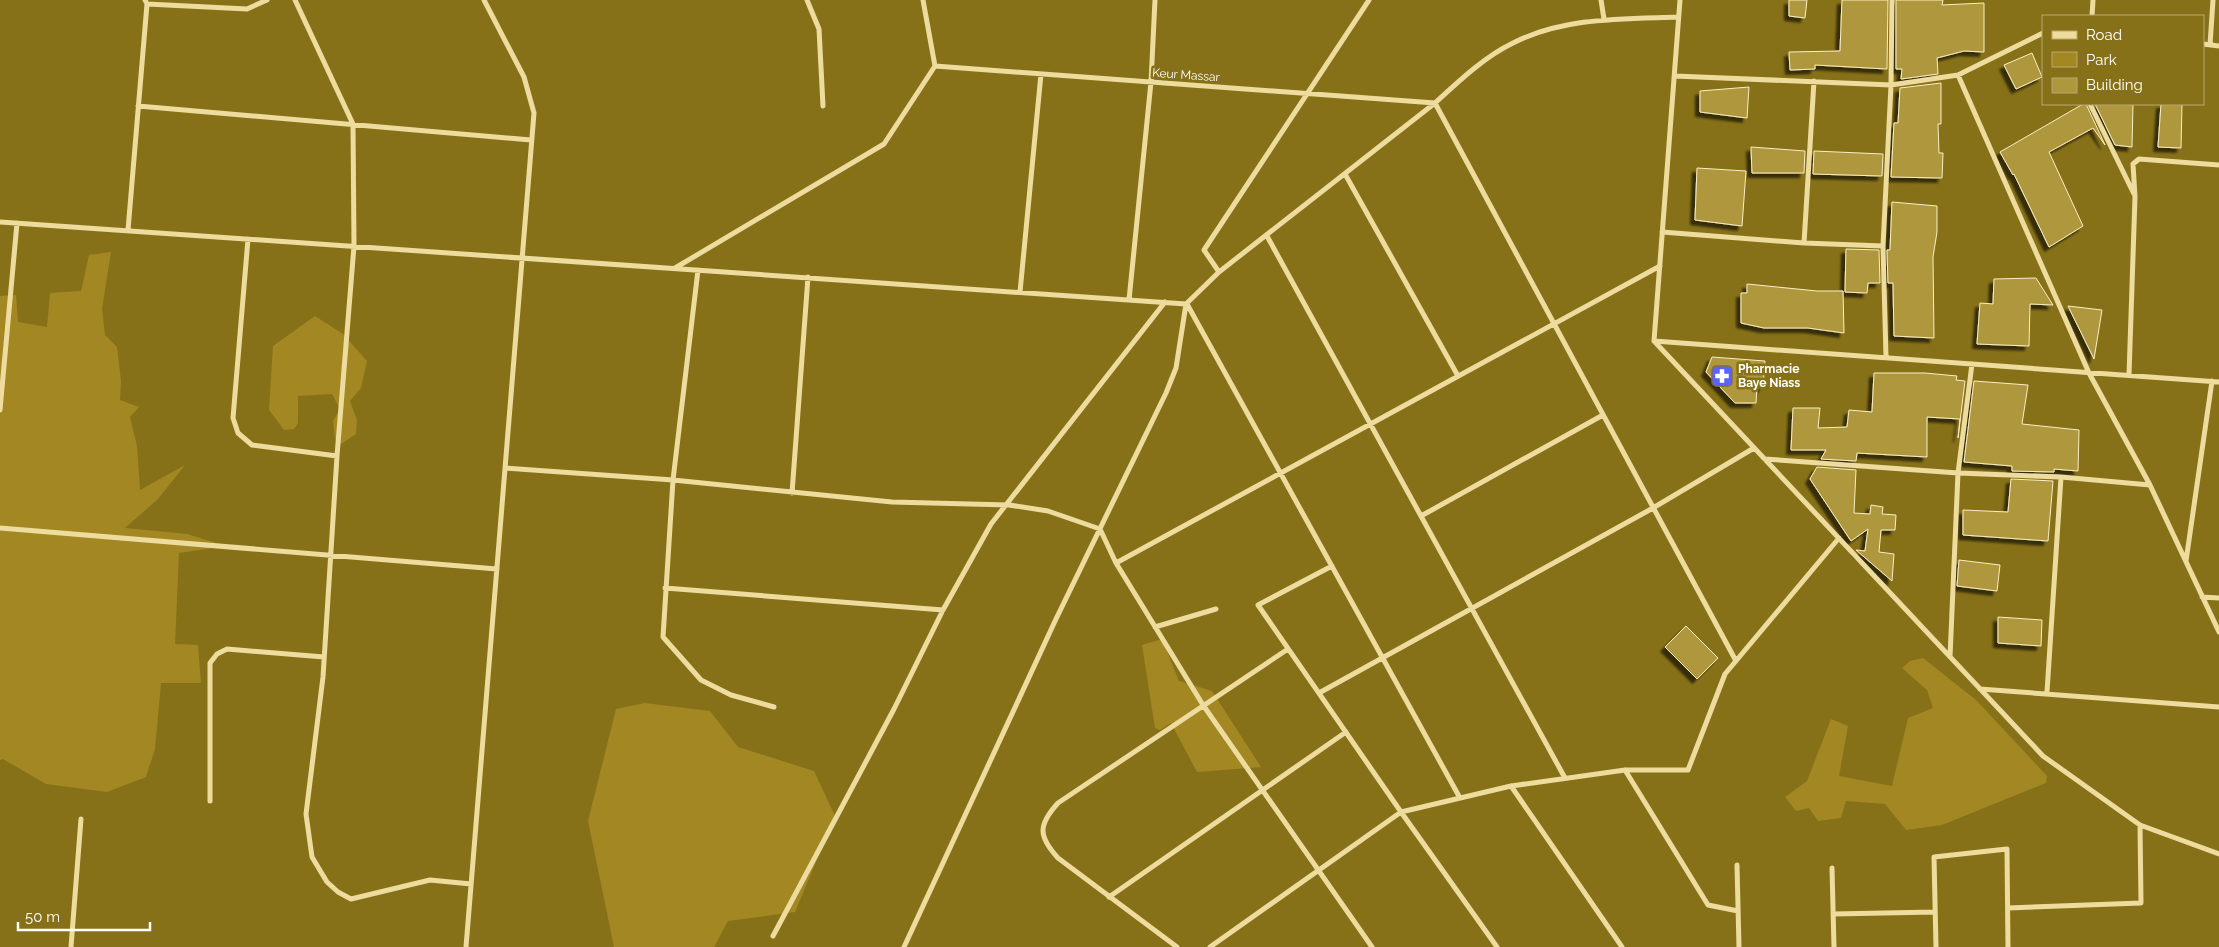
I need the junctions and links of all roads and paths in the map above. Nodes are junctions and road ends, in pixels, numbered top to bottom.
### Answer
1 (267, 0) edge
2 (294, 0) edge
3 (484, 0) edge
4 (807, 0) edge
5 (923, 0) edge
6 (1155, 0) edge
7 (1369, 0) edge
8 (1601, 0) edge
9 (1680, 0) edge
10 (1892, 0) edge
11 (2093, 0) edge
12 (2213, 0) edge
13 (146, 2) edge
14 (2092, 15) edge
15 (1678, 17) junction
16 (1604, 19) junction
17 (2042, 33) edge
18 (2204, 44) edge
19 (2210, 45) junction
20 (2219, 46) edge
21 (936, 66) junction
22 (1041, 74) junction
23 (1958, 75) junction
24 (1675, 76) junction
25 (1814, 81) junction
26 (1151, 82) junction
27 (1891, 85) junction
28 (1307, 94) junction
29 (1434, 103) junction
30 (2090, 105) edge
31 (138, 106) junction
32 (823, 106) dead end
33 (353, 124) junction
34 (532, 140) junction
35 (2219, 165) edge
36 (1345, 174) junction
37 (2135, 197) junction
38 (0, 222) edge
39 (17, 223) junction
40 (128, 230) junction
41 (1662, 232) junction
42 (1267, 236) junction
43 (248, 239) junction
44 (1804, 243) junction
45 (354, 246) junction
46 (1883, 246) junction
47 (522, 258) junction
48 (1660, 266) junction
49 (675, 268) junction
50 (698, 270) junction
51 (1219, 272) junction
52 (808, 278) junction
53 (1020, 292) junction
54 (1129, 300) junction
55 (1165, 302) junction
56 (1186, 304) junction
57 (1554, 324) junction
58 (1654, 341) junction
59 (1886, 357) junction
60 (1972, 364) junction
61 (2089, 373) junction
62 (2129, 375) junction
63 (1458, 376) junction
64 (2212, 381) junction
65 (2219, 382) edge
66 (0, 410) edge
67 (1603, 415) junction
68 (1370, 424) junction
69 (1754, 448) junction
70 (337, 456) junction
71 (1764, 459) junction
72 (505, 468) junction
73 (1280, 473) junction
74 (1958, 474) junction
75 (2061, 477) junction
76 (673, 480) junction
77 (2150, 486) junction
78 (792, 493) junction
79 (1008, 505) junction
80 (1653, 508) junction
81 (1421, 516) junction
82 (0, 528) edge
83 (1100, 530) junction
84 (1838, 538) junction
85 (330, 555) junction
86 (2186, 562) junction
87 (1116, 563) junction
88 (1332, 566) junction
89 (496, 570) junction
90 (665, 588) junction
91 (2202, 596) junction
92 (2219, 598) edge
93 (1216, 608) dead end
94 (1472, 608) junction
95 (943, 610) junction
96 (1155, 627) junction
97 (2219, 632) edge
98 (1288, 648) junction
99 (324, 657) junction
100 (1950, 657) junction
101 (1383, 658) junction
102 (1736, 661) junction
103 (1980, 689) junction
104 (2047, 692) junction
105 (1319, 693) junction
106 (1203, 705) junction
107 (774, 707) dead end
108 (2219, 707) edge
109 (1346, 732) junction
110 (1625, 770) junction
111 (1565, 778) junction
112 (1511, 786) junction
113 (1263, 791) junction
114 (1460, 798) junction
115 (210, 801) dead end
116 (1401, 812) junction
117 (81, 819) dead end
118 (2140, 825) junction
119 (2219, 854) edge
120 (1737, 865) dead end
121 (1832, 868) dead end
122 (1319, 870) junction
123 (471, 884) junction
124 (1109, 897) junction
125 (2008, 908) junction
126 (1738, 911) junction
127 (1935, 912) junction
128 (1833, 914) junction
129 (773, 936) dead end
130 (71, 947) edge
131 (466, 947) edge
132 (904, 947) edge
133 (1177, 947) edge
134 (1210, 947) edge
135 (1372, 947) edge
136 (1497, 947) edge
137 (1622, 947) edge
138 (1739, 947) edge
139 (1834, 947) edge
140 (1936, 947) edge
141 (2008, 947) edge

1 - 13 street
2 - 33 street
3 - 34 street
4 - 32 street
5 - 21 street
6 - 26 street
7 - 28 street
8 - 16 street
9 - 15 street
10 - 27 street
11 - 14 street
12 - 19 street
13 - 31 street
15 - 16 street
15 - 24 street
16 - 29 street
17 - 23 street
18 - 19 street
19 - 20 street
21 - 22 street, Keur Massar
21 - 49 street
22 - 26 street, Keur Massar
22 - 53 street
23 - 27 street
23 - 61 street
24 - 25 street
24 - 41 street
25 - 27 street
25 - 44 street
26 - 28 street, Keur Massar
26 - 54 street
27 - 46 street
28 - 29 street, Keur Massar
28 - 51 street
29 - 36 street
29 - 57 street
30 - 37 street
31 - 33 street
31 - 40 street
33 - 34 street
33 - 45 street
34 - 47 street
35 - 37 street
36 - 42 street
36 - 63 street
37 - 62 street
38 - 39 street
39 - 40 street
39 - 66 street
40 - 43 street
41 - 44 street
41 - 48 street
42 - 51 street
42 - 68 street
43 - 45 street
43 - 70 street
44 - 46 street
45 - 47 street
45 - 70 street
46 - 59 street
47 - 49 street
47 - 72 street
48 - 57 street
48 - 58 street
49 - 50 street
50 - 52 street
50 - 76 street
51 - 56 street
52 - 53 street
52 - 78 street
53 - 54 street
54 - 55 street
55 - 56 street
55 - 79 street
56 - 73 street
56 - 83 street
57 - 63 street
57 - 67 street
58 - 59 street
58 - 69 street
59 - 60 street
60 - 61 street
60 - 74 street
61 - 62 street
61 - 77 street
62 - 64 street
63 - 68 street
64 - 65 street
64 - 86 street
67 - 80 street
67 - 81 street
68 - 73 street
68 - 81 street
69 - 71 street
69 - 80 street
70 - 85 street
71 - 74 street
71 - 84 street
72 - 76 street
72 - 89 street
73 - 87 street
73 - 88 street
74 - 75 street
74 - 100 street
75 - 77 street
75 - 104 street
76 - 78 street
76 - 90 street
77 - 86 street
78 - 79 street
79 - 83 street
79 - 95 street
80 - 94 street
80 - 102 street
81 - 94 street
82 - 85 street
83 - 87 street
83 - 132 street
84 - 100 street
84 - 102 street
85 - 89 street
85 - 99 street
86 - 91 street
87 - 96 street
88 - 98 street
88 - 101 street
89 - 123 street
90 - 95 street
90 - 107 street
91 - 92 street
91 - 97 street
93 - 96 street
94 - 101 street
94 - 111 street
95 - 129 street
96 - 106 street
98 - 105 street
98 - 106 street
99 - 115 street
99 - 123 street
100 - 103 street
101 - 105 street
101 - 114 street
102 - 110 street
103 - 104 street
103 - 118 street
104 - 108 street
105 - 109 street
106 - 113 street
106 - 124 street
109 - 113 street
109 - 116 street
110 - 111 street
110 - 126 street
111 - 112 street
112 - 114 street
112 - 137 street
113 - 122 street
113 - 124 street
114 - 116 street
116 - 122 street
116 - 136 street
117 - 130 street
118 - 119 street
118 - 125 street
120 - 126 street
121 - 128 street
122 - 134 street
122 - 135 street
123 - 131 street
124 - 133 street
125 - 127 street
125 - 141 street
126 - 138 street
127 - 128 street
127 - 140 street
128 - 139 street

